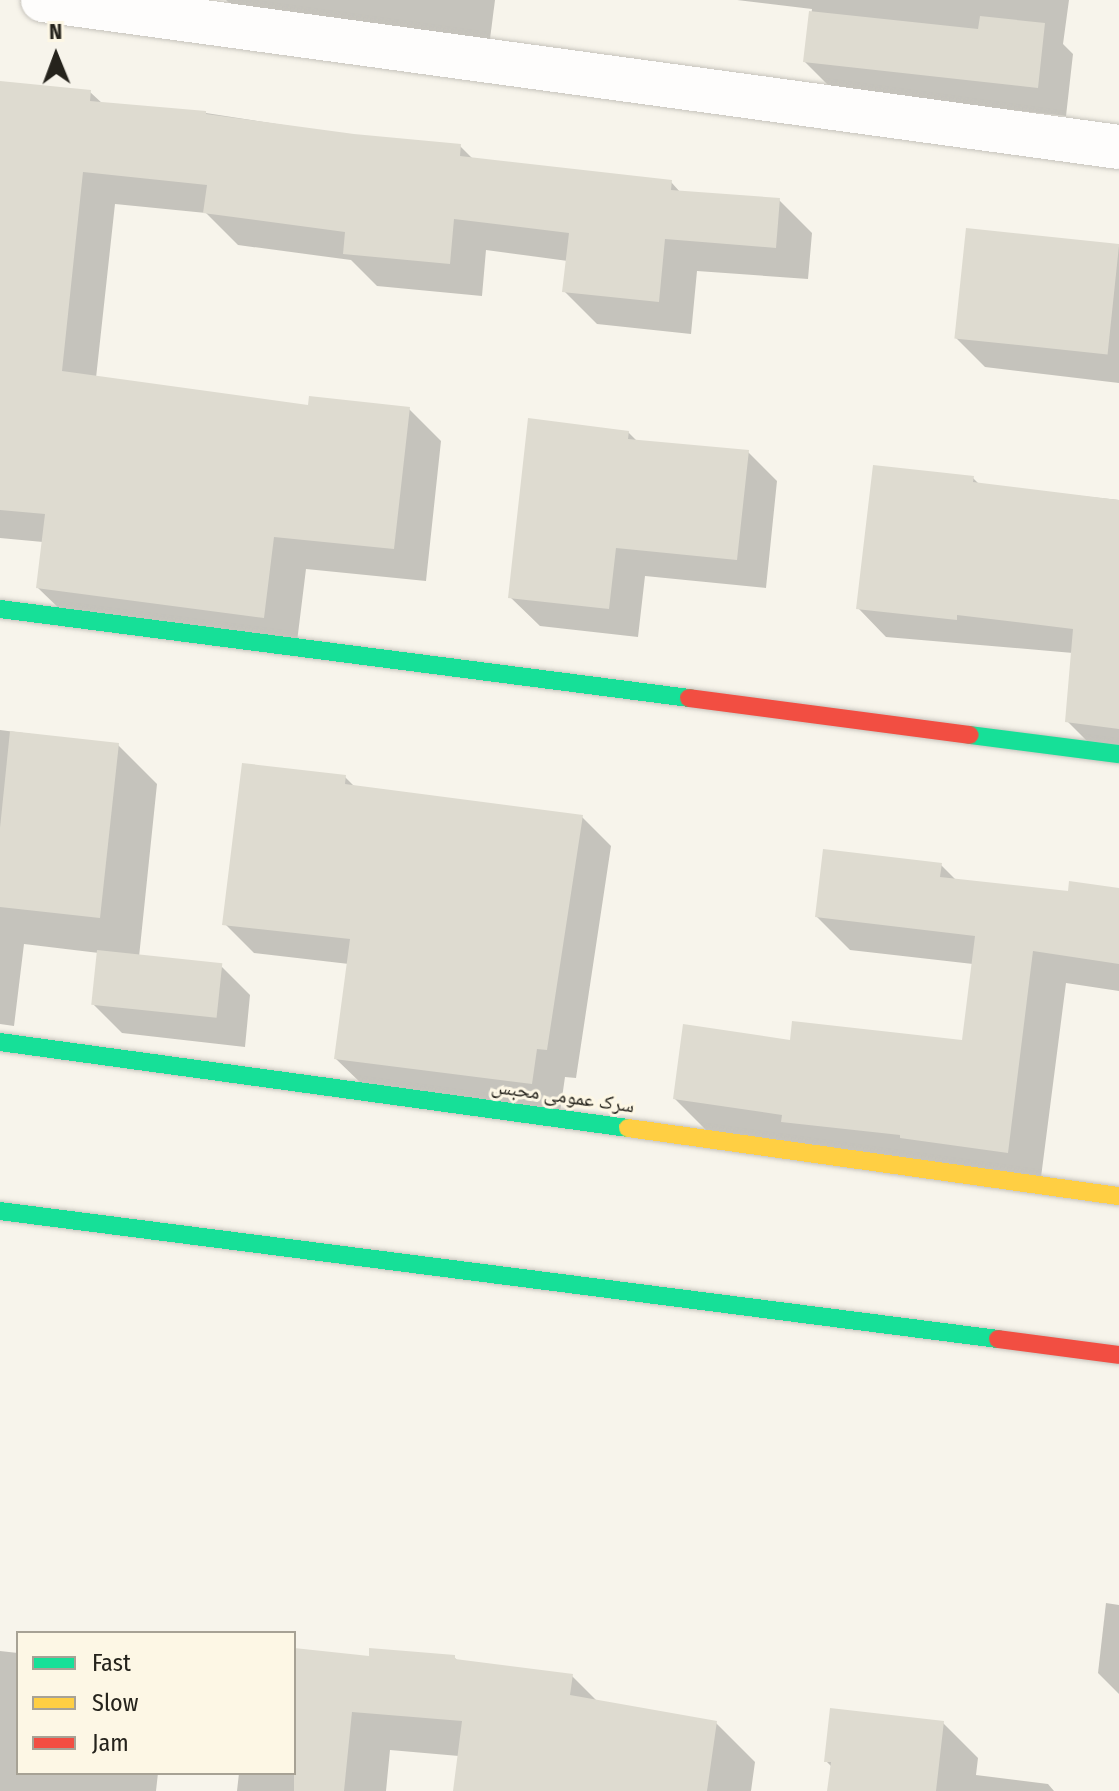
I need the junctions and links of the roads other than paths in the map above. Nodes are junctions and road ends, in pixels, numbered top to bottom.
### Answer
1 (43, 0) edge
2 (1119, 147) edge
3 (0, 609) edge
4 (1119, 754) edge
5 (0, 1042) edge
6 (1119, 1196) edge
7 (0, 1211) edge
8 (1119, 1355) edge

1 - 2 street
3 - 4 street
5 - 6 street, سرک عمومی محبس
7 - 8 street

